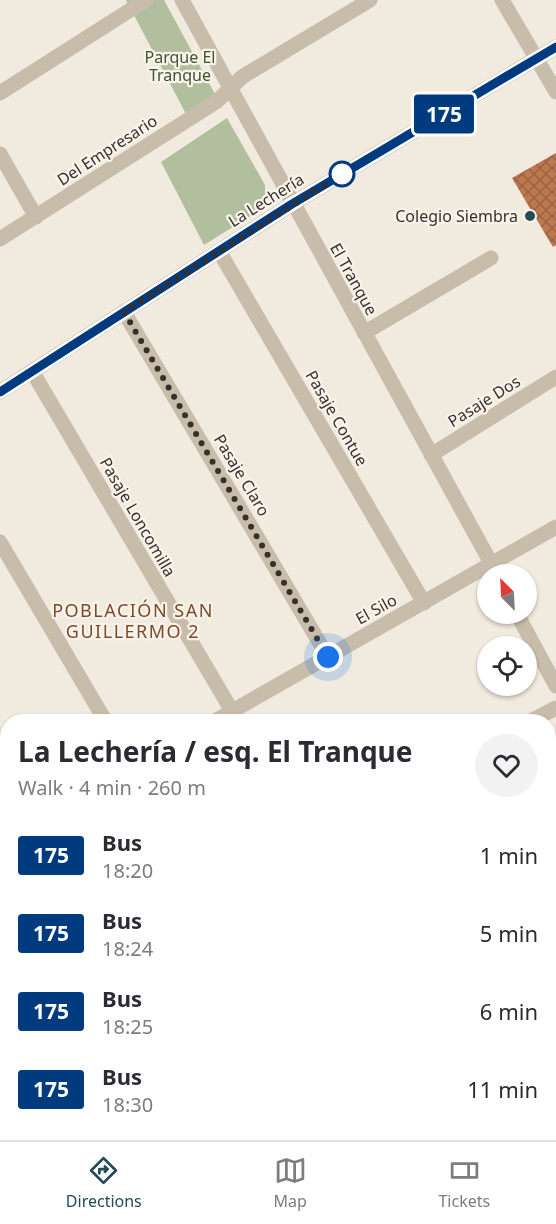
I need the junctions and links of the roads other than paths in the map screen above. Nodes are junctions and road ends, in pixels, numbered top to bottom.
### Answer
1 (146, 0) edge
2 (183, 0) edge
3 (370, 0) edge
4 (501, 0) edge
5 (556, 47) edge
6 (536, 58) junction
7 (230, 89) junction
8 (556, 92) edge
9 (0, 93) edge
10 (0, 154) edge
11 (292, 204) junction
12 (36, 217) junction
13 (0, 239) edge
14 (219, 251) junction
15 (491, 258) dead end
16 (124, 312) junction
17 (364, 333) junction
18 (32, 371) junction
19 (556, 377) edge
20 (0, 392) edge
21 (431, 455) junction
22 (556, 527) edge
23 (0, 542) edge
24 (491, 564) edge
25 (503, 564) edge
26 (477, 578) edge
27 (424, 603) junction
28 (523, 624) edge
29 (328, 657) junction
30 (556, 686) edge
31 (232, 711) junction
32 (101, 714) edge
33 (227, 714) edge

1 - 9 street
2 - 7 street, El Tranque
3 - 7 street, Del Empresario
4 - 6 street
5 - 6 street, La Lechería
6 - 8 street
6 - 11 street, La Lechería
7 - 11 street, El Tranque
7 - 12 street, Del Empresario
10 - 12 street
11 - 14 street, La Lechería
11 - 17 street, El Tranque
12 - 13 street, Del Empresario
14 - 16 street, La Lechería
14 - 27 street, Pasaje Contue
15 - 17 street
16 - 18 street, La Lechería
16 - 29 street, Pasaje Claro
17 - 21 street, El Tranque
18 - 20 street, La Lechería
18 - 31 street, Pasaje Loncomilla
19 - 21 street, Pasaje Dos
21 - 24 street, El Tranque
22 - 25 street, El Silo
23 - 32 street
26 - 27 street, El Silo
27 - 29 street, El Silo
28 - 30 street
29 - 31 street, El Silo
31 - 33 street, El Silo

